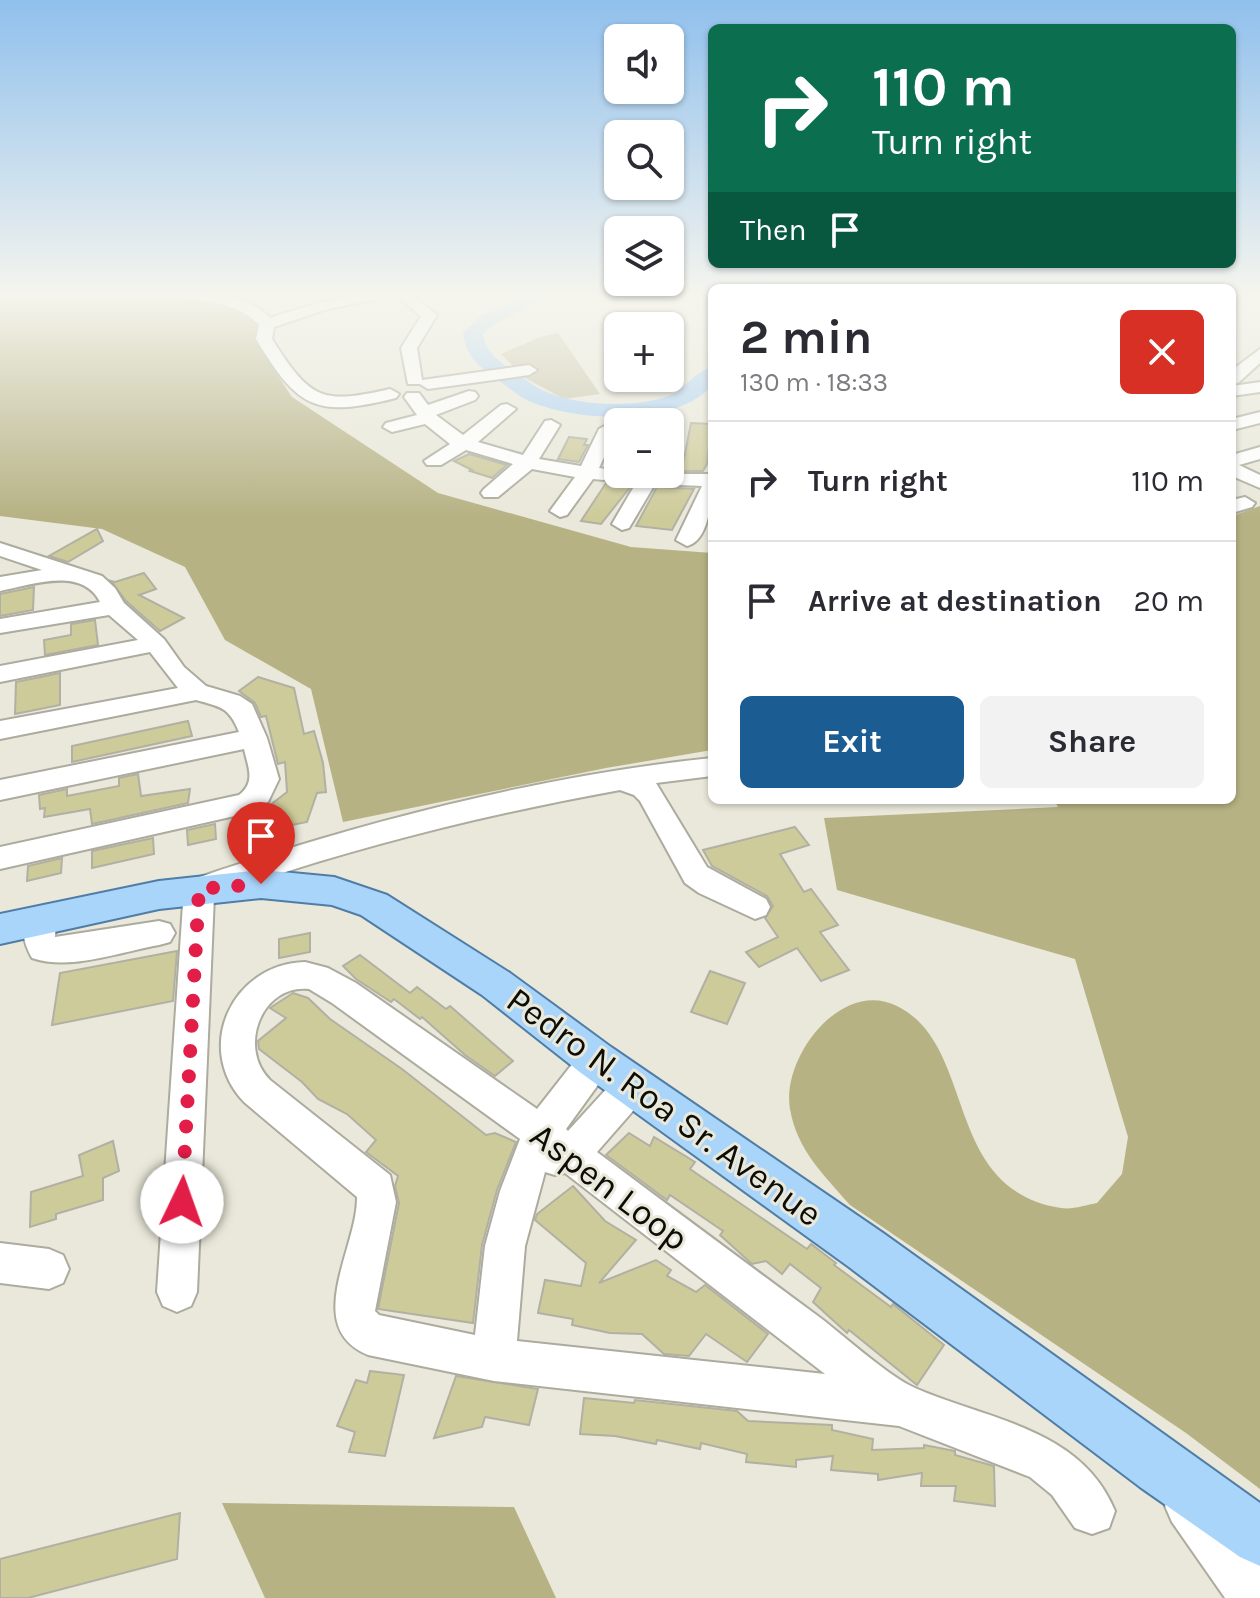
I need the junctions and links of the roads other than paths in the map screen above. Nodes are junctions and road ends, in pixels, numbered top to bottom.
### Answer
1 (284, 369) edge
2 (414, 369) edge
3 (529, 370) dead end
4 (1236, 383) edge
5 (1259, 387) edge
6 (469, 396) dead end
7 (421, 398) junction
8 (507, 409) dead end
9 (1260, 417) edge
10 (1236, 424) edge
11 (551, 425) dead end
12 (392, 427) dead end
13 (604, 438) edge
14 (465, 443) junction
15 (1260, 453) edge
16 (1236, 460) edge
17 (434, 461) dead end
18 (528, 462) junction
19 (1236, 471) edge
20 (587, 474) junction
21 (604, 475) edge
22 (684, 480) edge
23 (1260, 482) edge
24 (708, 483) edge
25 (642, 488) edge
26 (708, 492) edge
27 (491, 493) dead end
28 (560, 511) dead end
29 (622, 524) dead end
30 (687, 540) dead end
31 (0, 549) edge
32 (69, 572) junction
33 (0, 584) edge
34 (114, 607) junction
35 (0, 626) edge
36 (156, 644) junction
37 (0, 674) edge
38 (197, 692) junction
39 (0, 730) edge
40 (254, 738) junction
41 (708, 768) edge
42 (621, 780) junction
43 (0, 790) edge
44 (0, 858) edge
45 (199, 889) junction
46 (755, 907) dead end
47 (20, 924) edge
48 (159, 933) dead end
49 (596, 1060) junction
50 (633, 1085) junction
51 (548, 1150) junction
52 (0, 1263) edge
53 (49, 1269) dead end
54 (177, 1292) dead end
55 (494, 1360) junction
56 (899, 1404) junction
57 (1160, 1467) junction
58 (1092, 1511) dead end
59 (1260, 1537) edge
60 (1255, 1598) edge

1 - 7 street
2 - 7 street
3 - 7 street
4 - 5 street
6 - 7 street
7 - 12 street
7 - 14 street
8 - 14 street
9 - 10 street
11 - 18 street
13 - 20 street
14 - 17 street
14 - 18 street
15 - 16 street
18 - 20 street
18 - 27 street
19 - 23 street
20 - 21 street
20 - 28 street
22 - 24 street
25 - 29 street
26 - 30 street
31 - 32 street
32 - 33 street
32 - 34 street
34 - 35 street
34 - 36 street
36 - 37 street
36 - 38 street
38 - 39 street
38 - 40 street
40 - 43 street
40 - 44 street
41 - 42 street
42 - 45 street
42 - 46 street
45 - 47 main road, Pedro N. Roa Sr. Avenue
45 - 49 main road, Pedro N. Roa Sr. Avenue
45 - 54 street
47 - 48 street
49 - 50 main road, Pedro N. Roa Sr. Avenue
49 - 51 street
50 - 51 street
50 - 57 main road, Pedro N. Roa Sr. Avenue
51 - 55 street
51 - 55 street, Aspen Loop
51 - 56 street, Aspen Loop
52 - 53 street
55 - 56 street
56 - 58 street
57 - 59 main road, Pedro N. Roa Sr. Avenue
57 - 60 street

